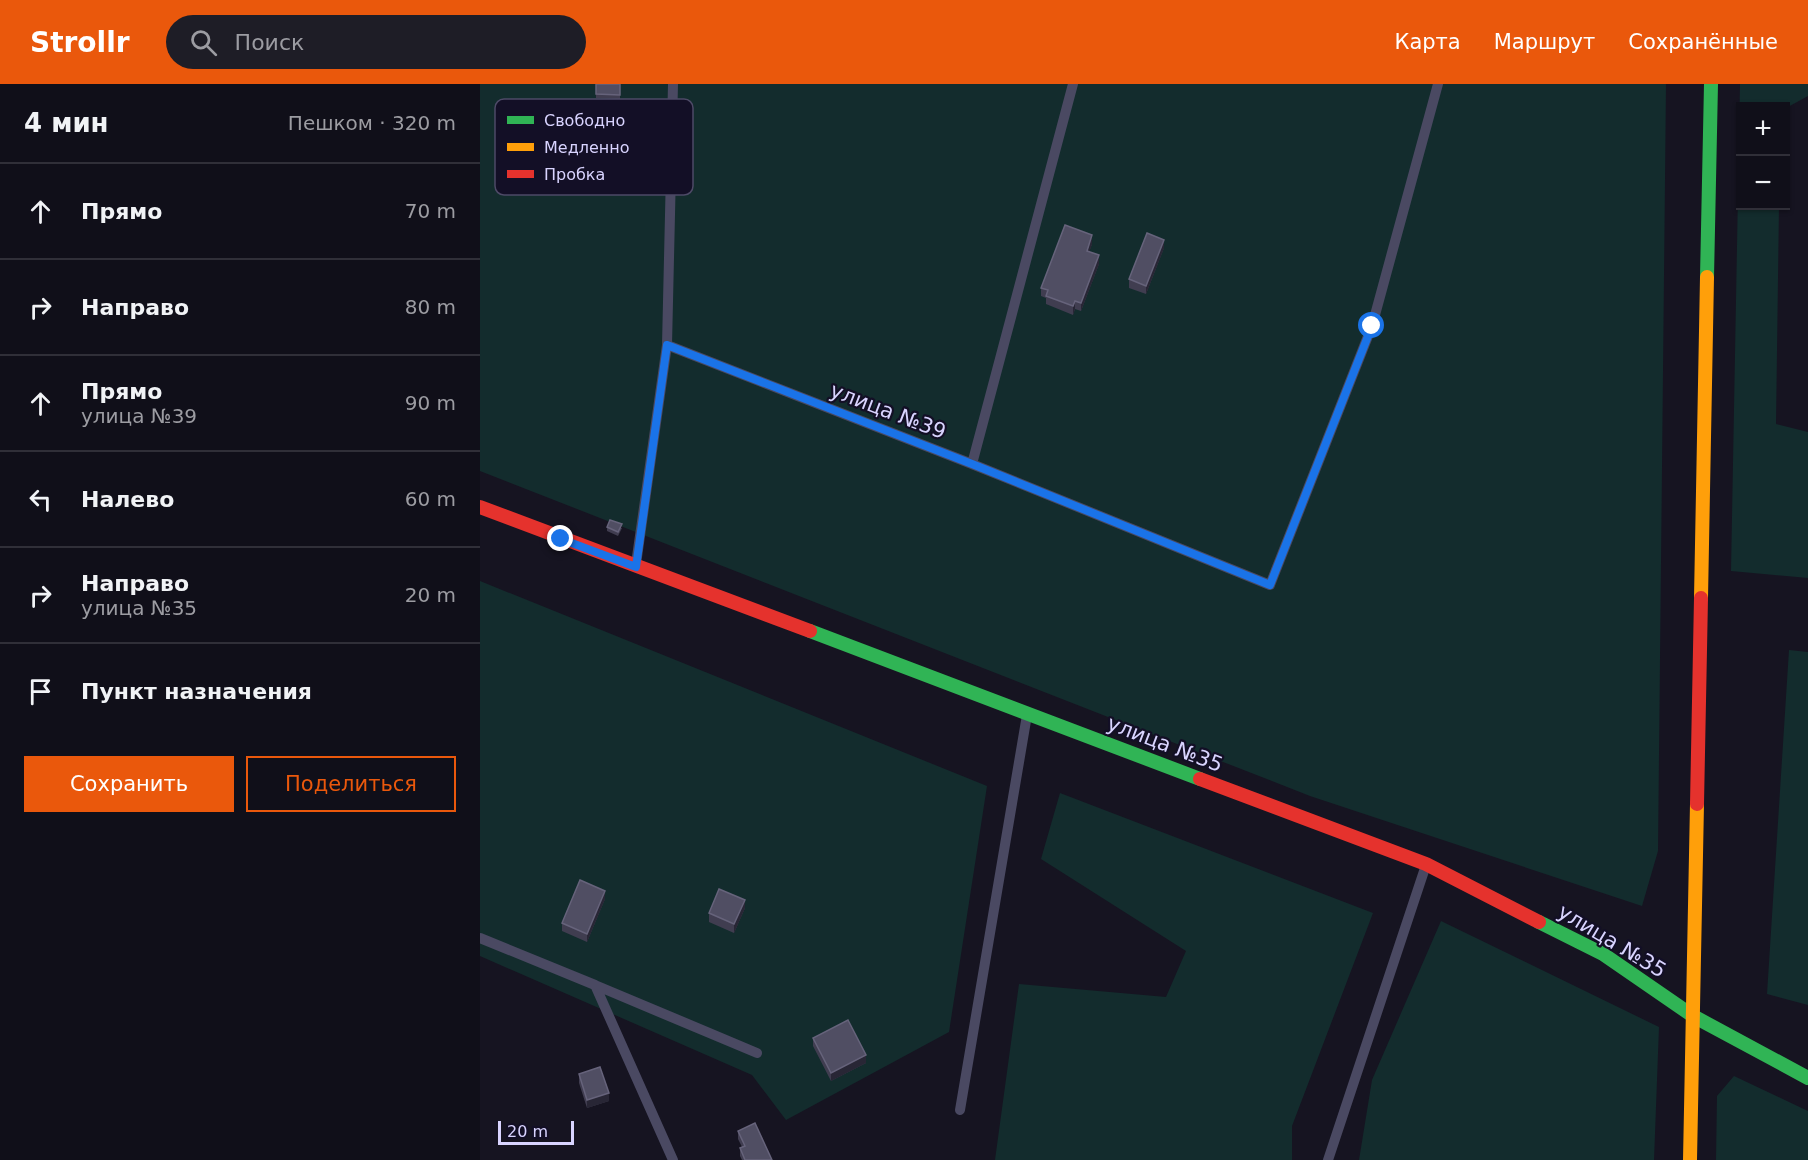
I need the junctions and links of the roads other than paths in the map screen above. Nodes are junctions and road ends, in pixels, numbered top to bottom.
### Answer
1 (673, 84) edge
2 (1073, 84) edge
3 (1438, 84) edge
4 (1711, 84) edge
5 (673, 99) edge
6 (670, 195) edge
7 (667, 345) junction
8 (972, 464) junction
9 (480, 507) edge
10 (636, 567) junction
11 (1027, 715) junction
12 (1426, 864) junction
13 (480, 938) edge
14 (595, 985) junction
15 (1693, 1016) junction
16 (757, 1053) dead end
17 (1808, 1078) edge
18 (960, 1110) dead end
19 (673, 1160) edge
20 (1328, 1160) edge
21 (1690, 1160) edge

1 - 5 lane
2 - 8 lane
3 - 8 lane, улица №39
4 - 15 street
6 - 7 lane
7 - 8 lane, улица №39
7 - 10 lane
9 - 10 street, улица №35
10 - 11 street, улица №35
11 - 12 street, улица №35
11 - 18 lane
12 - 15 street, улица №35
12 - 20 lane
13 - 14 lane
14 - 16 lane
14 - 19 lane
15 - 17 street, улица №35
15 - 21 street

